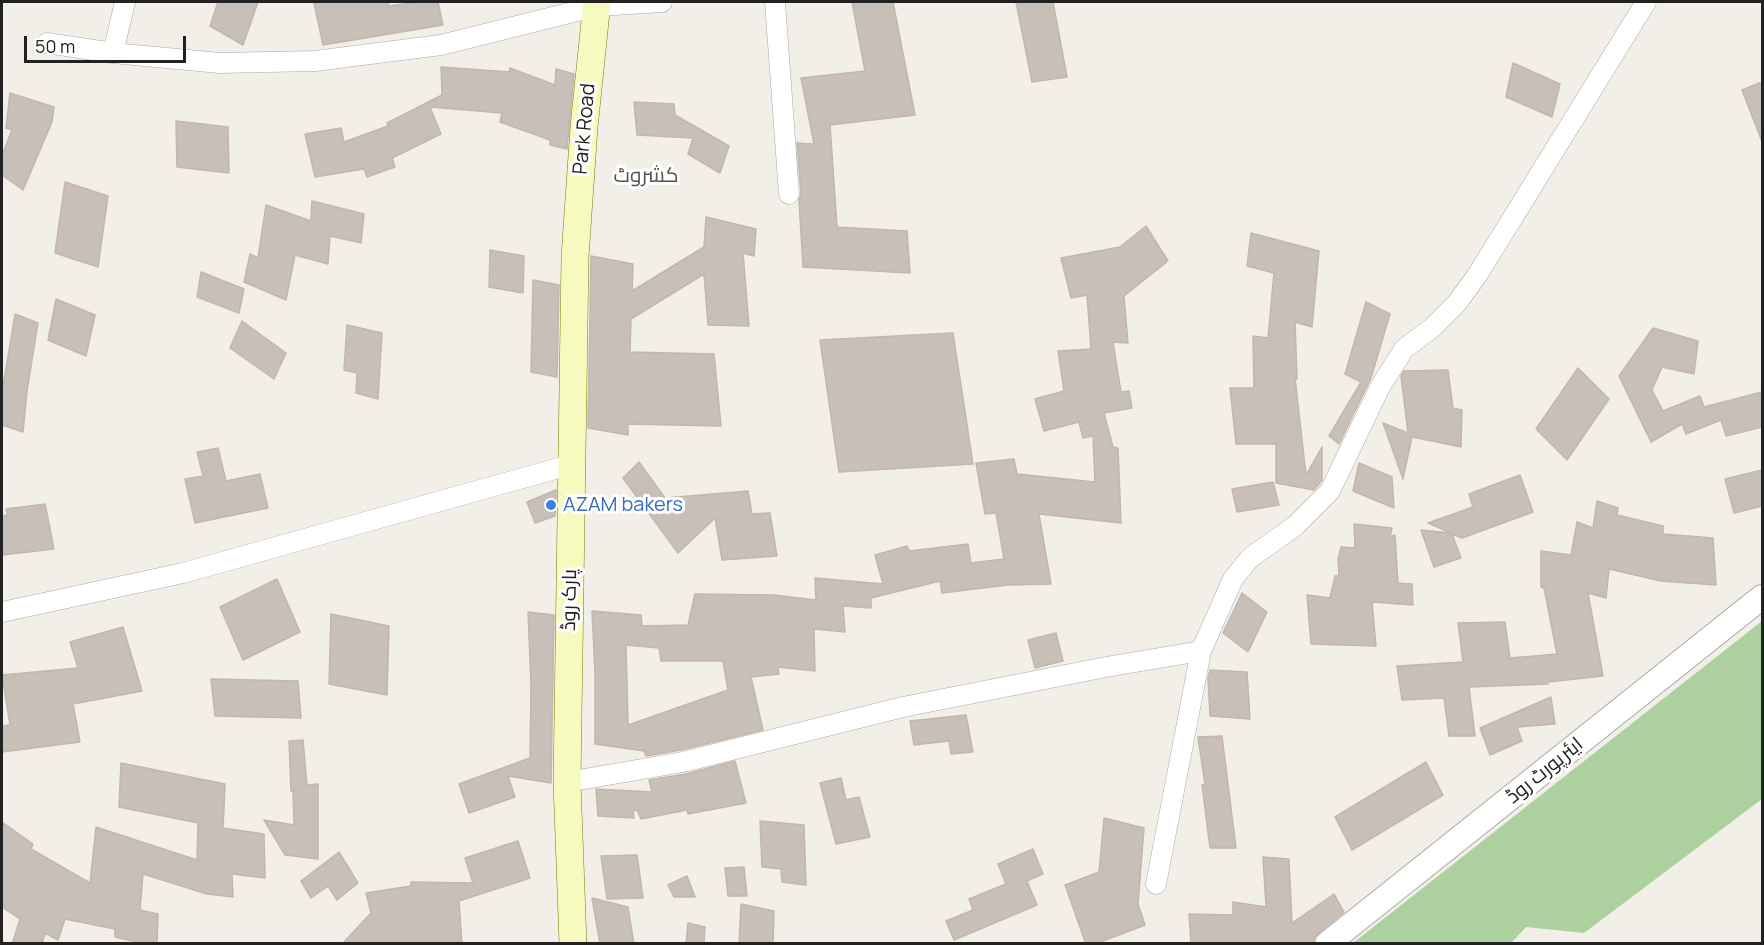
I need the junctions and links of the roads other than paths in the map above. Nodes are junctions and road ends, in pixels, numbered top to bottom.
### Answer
1 (125, 2) edge
2 (662, 2) edge
3 (775, 2) edge
4 (1646, 2) edge
5 (597, 4) edge
6 (47, 44) dead end
7 (113, 53) junction
8 (789, 194) dead end
9 (574, 257) joint
10 (573, 464) junction
11 (1762, 597) edge
12 (2, 612) edge
13 (1202, 651) junction
14 (567, 782) junction
15 (1156, 884) dead end
16 (573, 944) edge
17 (1327, 944) edge

1 - 7 street
2 - 5 street
3 - 8 street
4 - 13 street
5 - 7 street
5 - 9 main road, Park Road
6 - 7 street
9 - 10 main road, پارک روڈ
10 - 12 street
10 - 14 main road, پارک روڈ
11 - 17 street, ایئرپورٹ روڈ
13 - 14 street
13 - 15 street
14 - 16 main road, پارک روڈ

